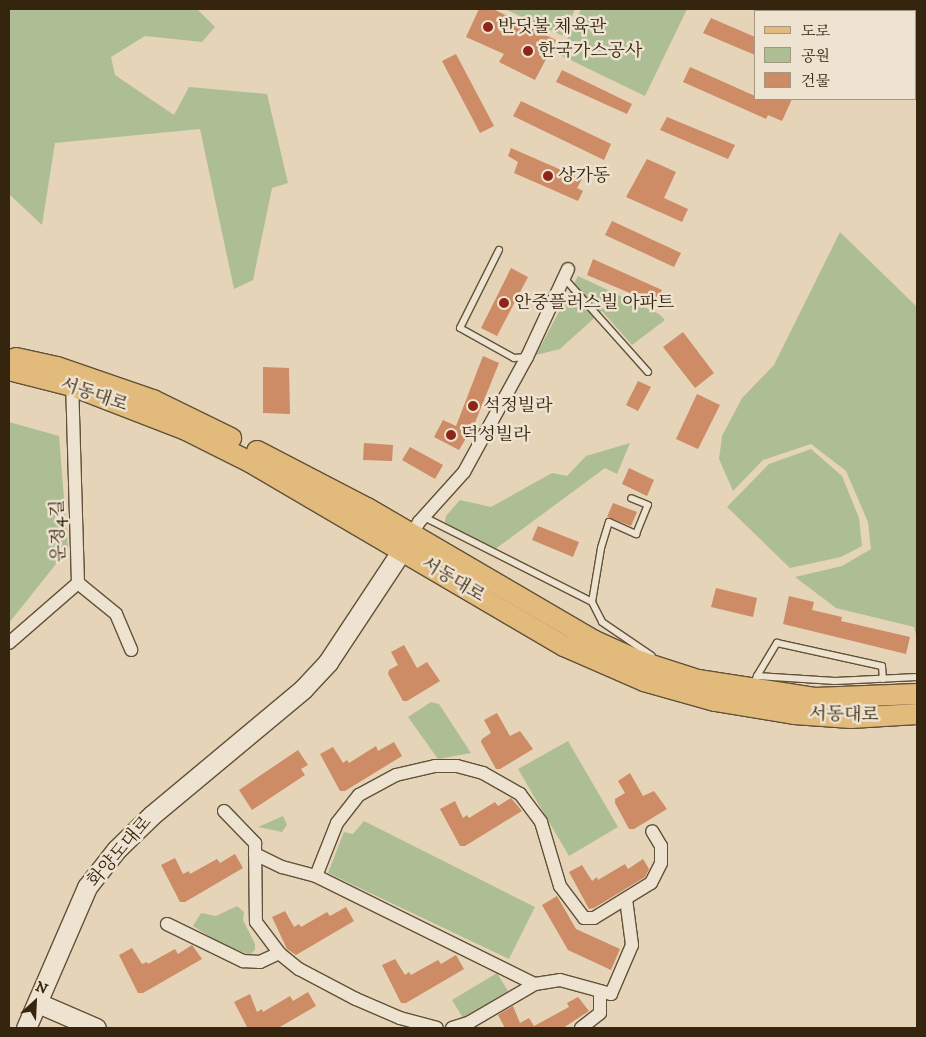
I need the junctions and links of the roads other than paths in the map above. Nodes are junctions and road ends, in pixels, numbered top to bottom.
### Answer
1 (499, 250) dead end
2 (566, 274) joint
3 (9, 356) edge
4 (527, 357) junction
5 (9, 370) edge
6 (648, 372) dead end
7 (72, 386) junction
8 (630, 498) dead end
9 (424, 517) junction
10 (412, 545) junction
11 (78, 582) junction
12 (592, 602) junction
13 (9, 643) edge
14 (131, 650) dead end
15 (917, 677) edge
16 (882, 679) junction
17 (698, 680) junction
18 (754, 682) junction
19 (917, 694) edge
20 (917, 714) edge
21 (224, 811) dead end
22 (652, 831) dead end
23 (255, 854) junction
24 (316, 876) junction
25 (626, 899) junction
26 (167, 924) dead end
27 (279, 953) junction
28 (535, 984) junction
29 (600, 992) junction
30 (36, 1015) edge
31 (69, 1028) edge
32 (96, 1028) edge
33 (437, 1028) edge
34 (457, 1028) edge
35 (581, 1028) edge

1 - 4 lane
2 - 4 street, 서동대로
2 - 6 lane
3 - 10 main road, 서동대로
4 - 9 street, 서동대로
5 - 7 main road, 서동대로
7 - 10 main road, 서동대로
7 - 11 street, 운정4길
8 - 12 lane
9 - 10 street, 서동대로
9 - 12 lane
10 - 17 main road, 서동대로
10 - 20 main road, 서동대로
10 - 30 street, 화양도대로
11 - 13 street, 운정4길
11 - 14 street
12 - 17 lane
15 - 16 lane
16 - 18 lane
16 - 18 lane
17 - 18 main road, 서동대로
18 - 19 main road, 서동대로
21 - 23 street
22 - 25 street
23 - 24 street
23 - 27 street
24 - 25 street
24 - 28 street
25 - 29 street
26 - 27 street
27 - 33 street
28 - 29 street
28 - 34 street
29 - 35 street
30 - 31 street
30 - 32 street

